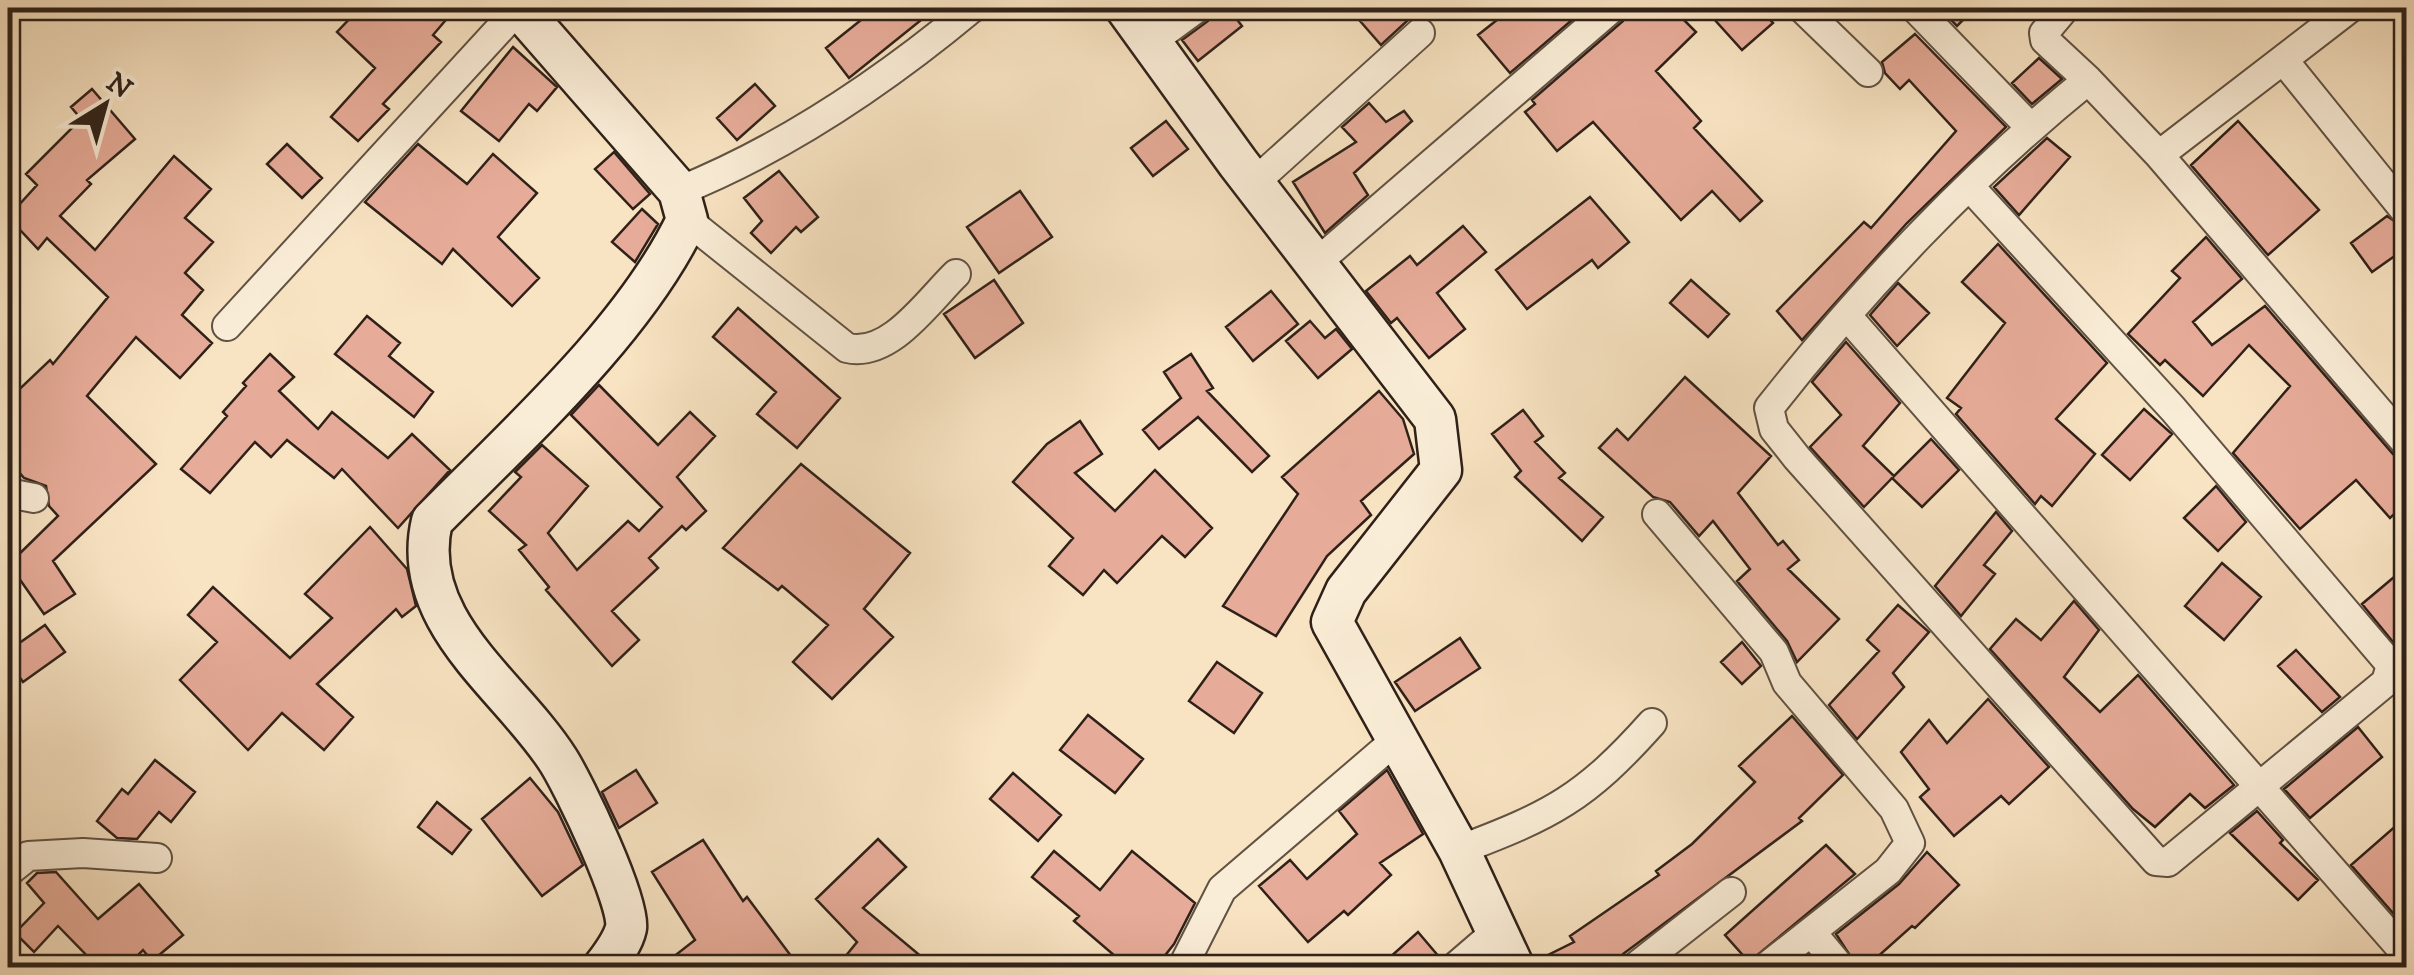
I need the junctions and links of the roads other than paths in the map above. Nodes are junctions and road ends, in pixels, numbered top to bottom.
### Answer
1 (519, 8) edge
2 (972, 8) edge
3 (1126, 8) edge
4 (1197, 8) edge
5 (1612, 8) edge
6 (1802, 8) edge
7 (1915, 8) edge
8 (2064, 8) edge
9 (2350, 8) edge
10 (1420, 33) dead end
11 (1152, 41) junction
12 (2285, 62) junction
13 (1868, 72) dead end
14 (2088, 80) junction
15 (2030, 127) junction
16 (2159, 155) junction
17 (1254, 183) junction
18 (1970, 187) junction
19 (683, 206) junction
20 (2406, 212) edge
21 (1315, 264) junction
22 (956, 274) dead end
23 (1847, 316) junction
24 (227, 326) dead end
25 (2406, 443) edge
26 (1657, 514) dead end
27 (1652, 723) dead end
28 (1396, 740) junction
29 (2258, 786) junction
30 (1459, 850) junction
31 (158, 858) dead end
32 (8, 872) edge
33 (1732, 892) dead end
34 (1497, 931) junction
35 (1812, 933) junction
36 (2406, 954) edge
37 (603, 968) edge
38 (1182, 968) edge
39 (1454, 968) edge
40 (1514, 968) edge
41 (1634, 968) edge
42 (1766, 968) edge
43 (1841, 968) edge

1 - 19 street
1 - 24 street
2 - 19 street
3 - 11 street
4 - 11 street
5 - 21 street
6 - 13 street
7 - 15 street
8 - 14 street
9 - 12 street
10 - 17 street
11 - 17 street
12 - 16 street
12 - 20 street
14 - 15 street
14 - 16 street
15 - 18 street
16 - 25 street
17 - 21 street
18 - 23 street
18 - 29 street
19 - 22 street
19 - 37 street
21 - 28 street
23 - 29 street
23 - 29 street
26 - 35 street
27 - 30 street
28 - 30 street
28 - 38 street
29 - 36 street
30 - 34 street
31 - 32 street
33 - 41 street
34 - 39 street
34 - 40 street
35 - 42 street
35 - 43 street

